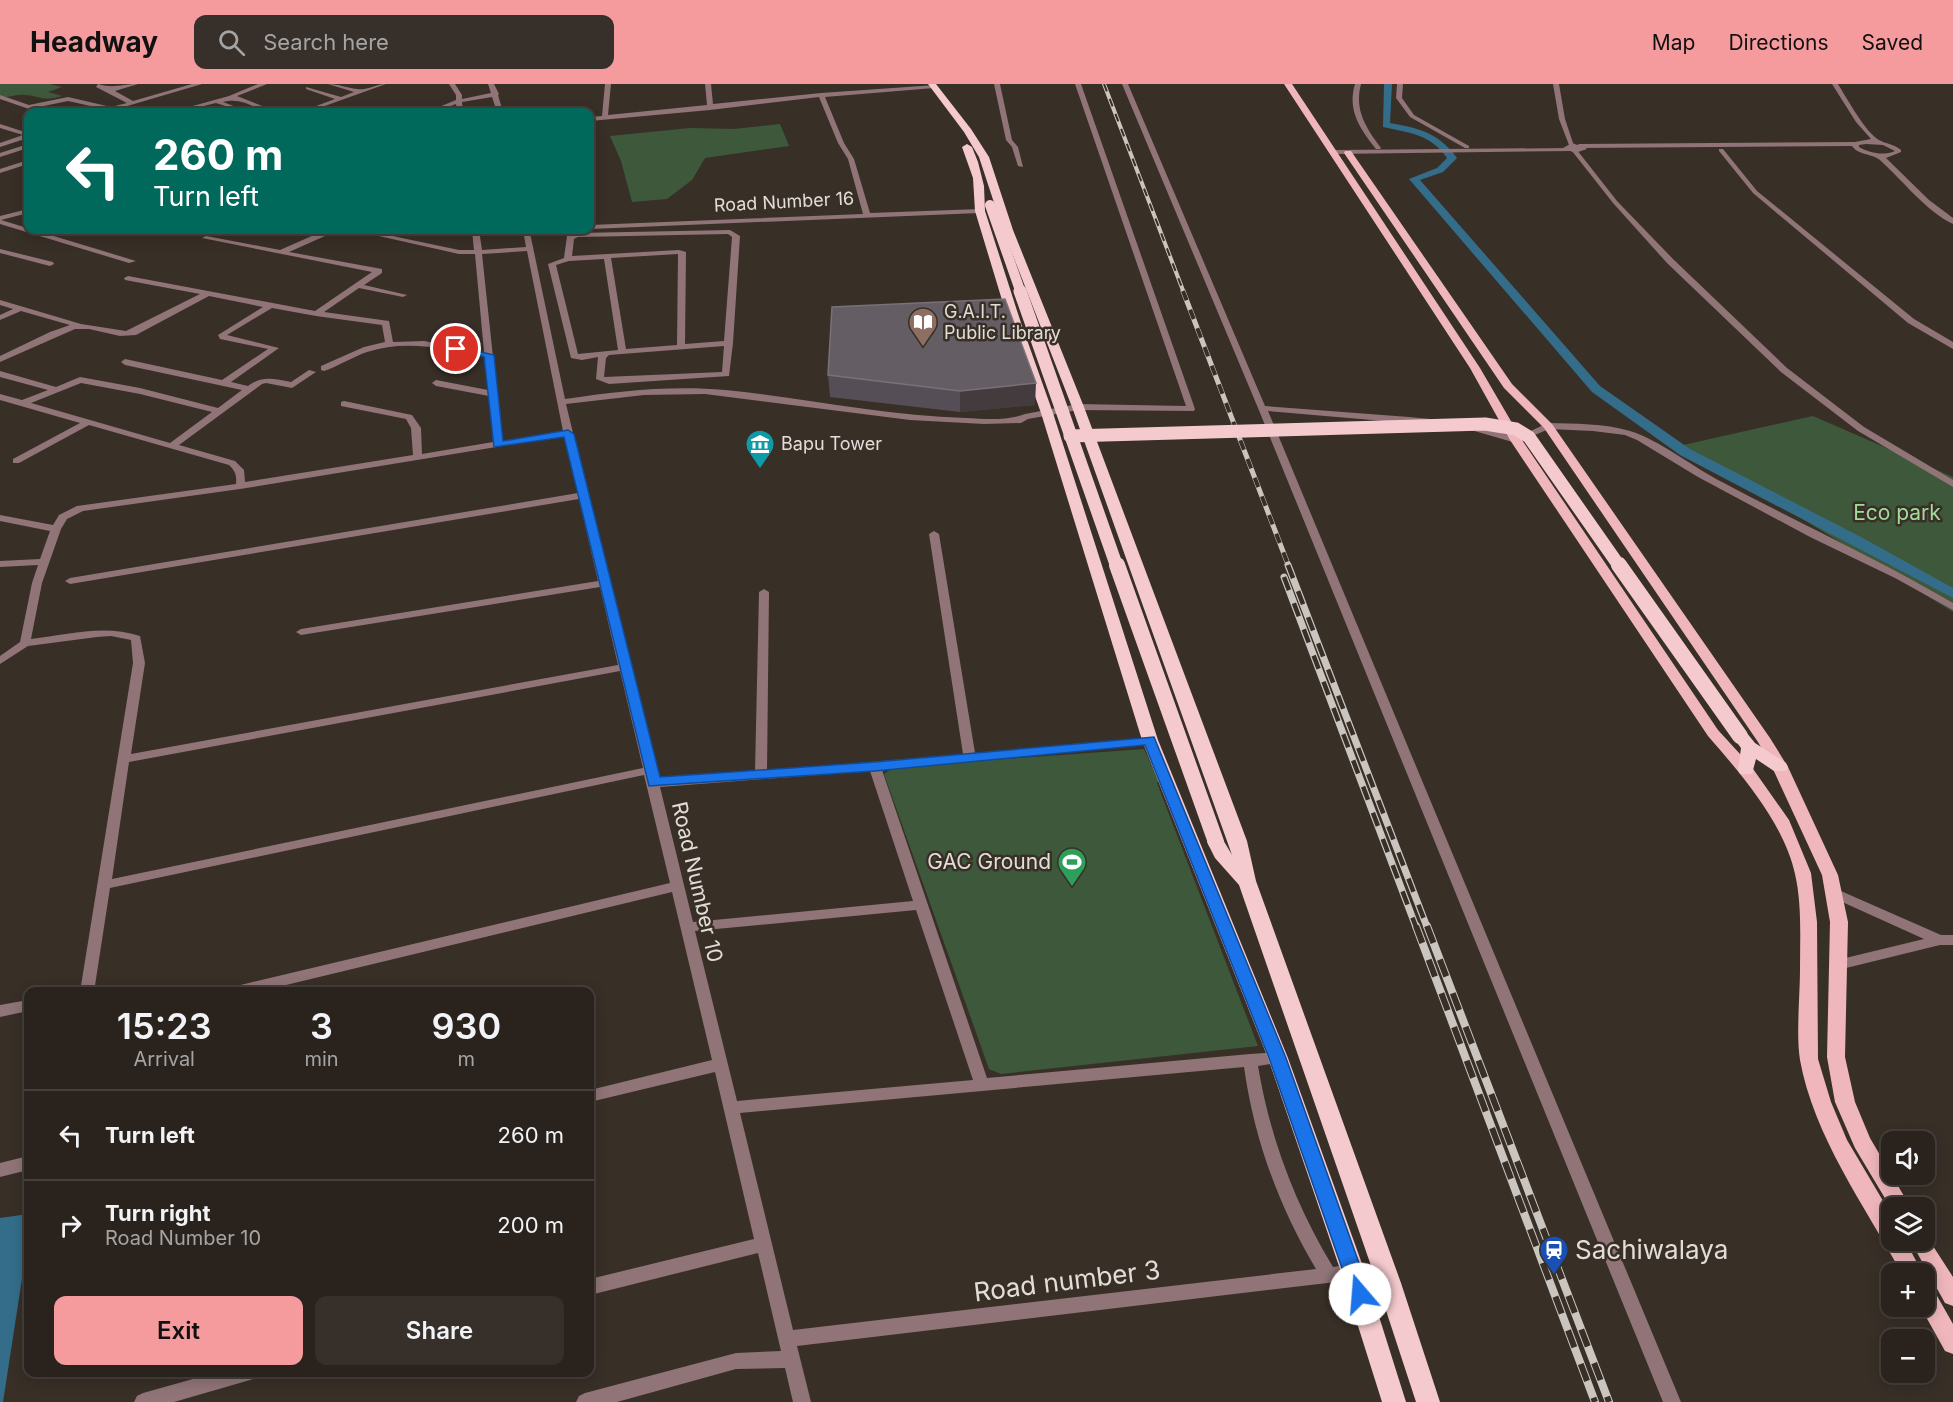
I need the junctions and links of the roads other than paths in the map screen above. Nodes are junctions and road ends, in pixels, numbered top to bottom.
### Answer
1 (135, 84) edge
2 (199, 84) edge
3 (264, 84) edge
4 (331, 84) edge
5 (383, 84) edge
6 (452, 84) edge
7 (491, 84) edge
8 (608, 84) edge
9 (708, 84) edge
10 (997, 84) edge
11 (1078, 84) edge
12 (1125, 84) edge
13 (1288, 84) edge
14 (1300, 84) edge
15 (1358, 84) edge
16 (1400, 84) edge
17 (1556, 84) edge
18 (1826, 84) edge
19 (1835, 84) edge
20 (926, 85) edge
21 (98, 86) dead end
22 (308, 88) dead end
23 (111, 90) junction
24 (360, 92) junction
25 (496, 94) junction
26 (821, 95) junction
27 (0, 97) edge
28 (229, 97) junction
29 (341, 99) junction
30 (215, 101) junction
31 (459, 101) junction
32 (132, 103) junction
33 (30, 108) edge
34 (41, 108) edge
35 (106, 108) edge
36 (114, 108) edge
37 (190, 108) edge
38 (234, 108) edge
39 (265, 108) edge
40 (317, 108) edge
41 (441, 108) edge
42 (460, 108) edge
43 (499, 108) edge
44 (710, 108) junction
45 (605, 118) junction
46 (594, 119) edge
47 (0, 126) edge
48 (24, 134) edge
49 (24, 137) edge
50 (13, 141) junction
51 (1863, 141) junction
52 (1877, 142) junction
53 (24, 144) edge
54 (0, 145) edge
55 (24, 146) edge
56 (1856, 146) junction
57 (1378, 148) junction
58 (1463, 148) junction
59 (1574, 148) junction
60 (1437, 149) junction
61 (1721, 150) junction
62 (1340, 151) junction
63 (0, 155) edge
64 (1878, 155) junction
65 (1891, 155) junction
66 (24, 163) edge
67 (1021, 166) dead end
68 (0, 171) edge
69 (988, 202) junction
70 (24, 212) edge
71 (1953, 212) edge
72 (867, 214) junction
73 (0, 220) edge
74 (1953, 222) edge
75 (24, 227) edge
76 (594, 227) edge
77 (45, 234) edge
78 (320, 234) edge
79 (374, 234) edge
80 (476, 234) edge
81 (527, 234) edge
82 (206, 238) dead end
83 (530, 249) junction
84 (0, 251) edge
85 (282, 252) junction
86 (478, 252) junction
87 (607, 256) junction
88 (568, 259) junction
89 (132, 261) dead end
90 (50, 264) dead end
91 (128, 278) dead end
92 (358, 286) junction
93 (209, 293) junction
94 (403, 295) dead end
95 (0, 302) edge
96 (270, 306) junction
97 (21, 308) junction
98 (316, 314) junction
99 (0, 318) edge
100 (82, 326) junction
101 (389, 342) junction
102 (729, 343) junction
103 (1953, 346) edge
104 (681, 347) junction
105 (622, 351) junction
106 (607, 353) junction
107 (489, 355) junction
108 (0, 359) edge
109 (125, 362) dead end
110 (324, 368) dead end
111 (312, 372) dead end
112 (0, 374) edge
113 (224, 382) junction
114 (436, 384) dead end
115 (611, 388) junction
116 (55, 389) junction
117 (250, 389) junction
118 (493, 394) junction
119 (0, 397) edge
120 (561, 399) junction
121 (23, 403) junction
122 (344, 404) dead end
123 (1078, 407) junction
124 (1262, 408) junction
125 (219, 411) junction
126 (1047, 413) junction
127 (88, 422) junction
128 (1548, 426) junction
129 (568, 434) junction
130 (1070, 436) junction
131 (1516, 440) junction
132 (172, 445) junction
133 (498, 445) junction
134 (418, 457) junction
135 (16, 461) dead end
136 (1099, 463) junction
137 (1063, 465) junction
138 (1953, 484) edge
139 (240, 486) junction
140 (584, 495) junction
141 (0, 518) edge
142 (56, 529) junction
143 (934, 534) dead end
144 (43, 562) junction
145 (0, 564) edge
146 (70, 581) dead end
147 (605, 583) junction
148 (764, 592) dead end
149 (1953, 607) edge
150 (301, 632) dead end
151 (25, 643) junction
152 (0, 661) edge
153 (625, 667) junction
154 (1150, 740) junction
155 (1744, 742) junction
156 (969, 756) junction
157 (124, 759) junction
158 (875, 766) junction
159 (1780, 767) junction
160 (1746, 770) junction
161 (761, 775) junction
162 (652, 776) junction
163 (1219, 848) junction
164 (1247, 881) junction
165 (104, 885) junction
166 (678, 886) junction
167 (1210, 886) junction
168 (1834, 893) junction
169 (922, 905) junction
170 (688, 927) junction
171 (1947, 940) edge
172 (1838, 965) junction
173 (88, 987) edge
174 (253, 987) edge
175 (24, 1007) edge
176 (0, 1011) edge
177 (1278, 1058) junction
178 (1250, 1060) junction
179 (721, 1064) junction
180 (982, 1085) junction
181 (594, 1095) edge
182 (732, 1108) junction
183 (24, 1164) edge
184 (0, 1170) edge
185 (1894, 1197) edge
186 (1881, 1217) edge
187 (764, 1244) junction
188 (1926, 1251) edge
189 (1353, 1272) junction
190 (1329, 1275) junction
191 (594, 1286) edge
192 (1953, 1296) edge
193 (1935, 1313) edge
194 (787, 1339) junction
195 (1953, 1344) edge
196 (792, 1359) junction
197 (232, 1377) edge
198 (143, 1402) edge
199 (585, 1402) edge
200 (802, 1402) edge
201 (1394, 1402) edge
202 (1428, 1402) edge
203 (1672, 1402) edge

1 - 23 street
2 - 32 street
3 - 28 street
4 - 24 street
5 - 24 street
6 - 31 street
7 - 25 street
8 - 45 street
9 - 44 street
10 - 67 street
11 - 123 street
12 - 124 street
13 - 62 main road
14 - 62 main road
15 - 57 street
16 - 58 street
17 - 59 street
18 - 51 street
19 - 52 street
20 - 26 street
20 - 69 highway
21 - 23 street
22 - 29 street
23 - 32 street
24 - 29 street
25 - 31 street
25 - 43 street
26 - 44 street
26 - 72 street
27 - 33 street
28 - 30 street
28 - 39 street
29 - 40 street
30 - 37 street
30 - 38 street
31 - 41 street
31 - 42 street
32 - 36 street
34 - 35 street
44 - 45 street
45 - 46 street
47 - 48 street
49 - 50 street
50 - 53 street
50 - 54 street
51 - 52 street
51 - 56 street
52 - 65 street
55 - 63 street
56 - 59 street
56 - 61 street
56 - 64 street
57 - 60 street
57 - 62 street
58 - 59 street
58 - 60 street
59 - 61 street
59 - 138 street
60 - 62 street
61 - 103 street
62 - 128 main road
62 - 131 main road
64 - 65 street
64 - 74 street
65 - 71 street
66 - 68 street
69 - 72 street, Road Number 16
69 - 123 highway
69 - 126 highway
69 - 130 highway, bridge
70 - 73 street
72 - 76 street, Road Number 16
73 - 75 street
77 - 89 street
78 - 85 street
79 - 86 street
80 - 86 street
81 - 83 street, Road Number 10
82 - 85 street
83 - 86 street
83 - 120 street, Road Number 10
84 - 90 street
85 - 92 street
86 - 107 street
87 - 88 street
87 - 104 street
87 - 105 street
88 - 102 street
88 - 106 street
91 - 93 street
92 - 94 street
92 - 98 street
93 - 96 street
93 - 100 street
95 - 97 street
96 - 98 street
96 - 113 street
97 - 99 street
97 - 100 street
98 - 101 street
100 - 108 street
101 - 107 street
101 - 110 street
102 - 104 street
102 - 115 street
104 - 105 street
105 - 106 street
106 - 115 street
107 - 118 street
109 - 113 street
111 - 117 street
112 - 116 street
113 - 117 street
114 - 118 street
115 - 120 street
115 - 126 street
116 - 121 street
116 - 125 street
117 - 125 street
118 - 133 street
119 - 121 street
120 - 129 street, Road Number 10
121 - 127 street
122 - 134 street
123 - 126 street
123 - 136 highway
124 - 131 street
124 - 203 street
125 - 132 street
126 - 137 highway
127 - 132 street
127 - 135 street
128 - 131 street
128 - 149 street
128 - 159 main road
129 - 133 street
129 - 140 street, Road Number 10
130 - 155 highway, bridge
130 - 163 highway, bridge
131 - 160 main road
132 - 139 street
133 - 134 street
134 - 139 street
136 - 137 highway
136 - 164 highway
137 - 154 highway
139 - 142 street
140 - 146 street
140 - 147 street, Road Number 10
141 - 142 street
142 - 144 street
143 - 156 street
144 - 145 street
144 - 151 street
147 - 150 street
147 - 153 street, Road Number 10
148 - 161 street
151 - 152 street
151 - 157 street
153 - 157 street
153 - 162 street, Road Number 10
154 - 156 street
154 - 167 highway
155 - 159 highway
155 - 160 highway
156 - 158 street
157 - 165 street
158 - 161 street
158 - 169 street
159 - 168 main road
160 - 186 main road
161 - 162 street
162 - 165 street
162 - 166 street, Road Number 10
163 - 164 highway
163 - 167 highway
164 - 202 highway
165 - 173 street
166 - 170 street, Road Number 10
166 - 174 street
167 - 177 highway
168 - 171 street
168 - 172 main road
169 - 170 street
169 - 180 street
170 - 179 street, Road Number 10
171 - 172 street
172 - 185 main road
175 - 176 street
177 - 178 street
177 - 189 highway
178 - 180 street
178 - 190 street
179 - 181 street
179 - 182 street, Road Number 10
180 - 182 street
182 - 187 street, Road Number 10
183 - 184 street
187 - 191 street
187 - 194 street, Road Number 10
188 - 192 main road
189 - 190 street, Road number 3
189 - 201 highway
190 - 194 street, Road number 3
193 - 195 main road
194 - 196 street, Road Number 10
196 - 199 street
196 - 200 street, Road Number 10
197 - 198 street

